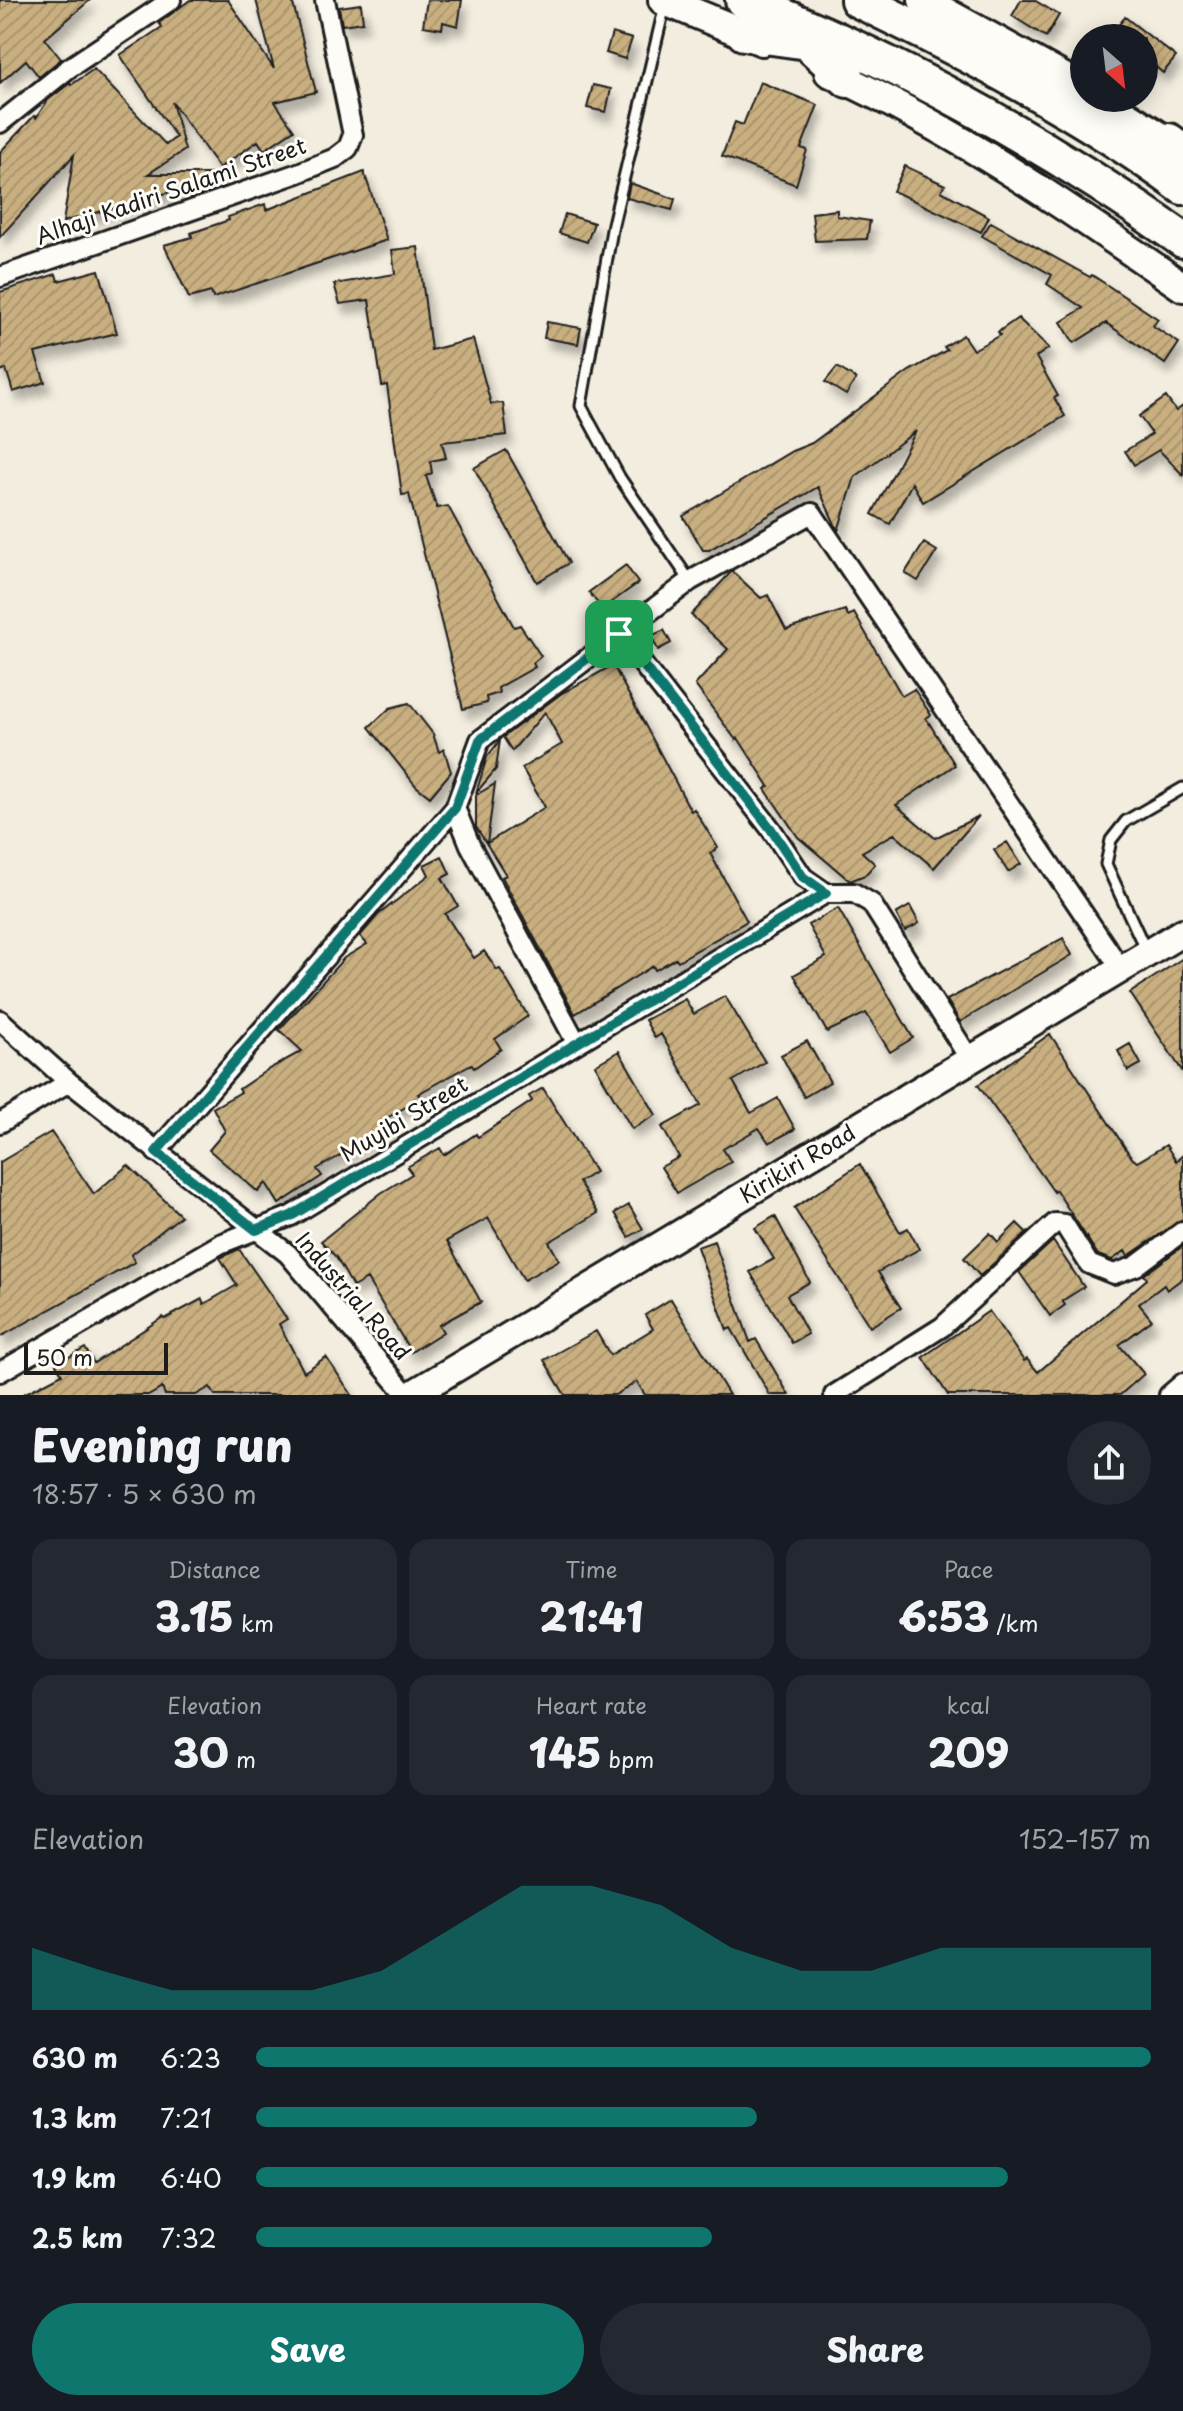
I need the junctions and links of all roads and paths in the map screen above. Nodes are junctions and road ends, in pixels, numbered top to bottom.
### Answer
1 (171, 0) edge
2 (325, 0) edge
3 (665, 0) edge
4 (858, 0) edge
5 (923, 0) edge
6 (752, 14) edge
7 (811, 42) junction
8 (876, 56) junction
9 (848, 80) junction
10 (1070, 81) edge
11 (1117, 112) edge
12 (0, 123) edge
13 (1174, 157) edge
14 (1183, 187) edge
15 (1183, 240) edge
16 (0, 277) edge
17 (1183, 287) edge
18 (690, 581) junction
19 (619, 634) junction
20 (1183, 788) edge
21 (455, 808) junction
22 (826, 893) junction
23 (1183, 932) edge
24 (1147, 954) junction
25 (1121, 969) junction
26 (0, 1020) edge
27 (576, 1042) junction
28 (971, 1061) junction
29 (69, 1082) junction
30 (0, 1123) edge
31 (156, 1152) junction
32 (256, 1230) junction
33 (1183, 1231) edge
34 (0, 1372) edge
35 (1183, 1383) edge
36 (409, 1395) edge
37 (834, 1395) edge
38 (1169, 1395) edge

1 - 12 street
2 - 16 street, Alhaji Kadiri Salami Street
3 - 6 main road
3 - 18 lane
4 - 13 highway
5 - 10 main road
6 - 7 highway
6 - 8 highway
6 - 9 main road
7 - 8 highway
7 - 9 highway
8 - 15 highway
9 - 17 main road
11 - 13 main road
13 - 14 highway
18 - 19 street
18 - 25 street
19 - 21 street
19 - 22 street
20 - 24 lane
21 - 27 street
21 - 31 street
22 - 27 street, Muyibi Street
22 - 28 street
23 - 24 main road, Kirikiri Road
24 - 25 main road, Kirikiri Road
25 - 28 main road, Kirikiri Road
26 - 29 street, Industrial Road
27 - 32 street, Muyibi Street
28 - 36 main road, Kirikiri Road
29 - 30 street
29 - 31 street, Industrial Road
31 - 32 street, Industrial Road
32 - 34 street, Muyibi Street
32 - 36 street, Industrial Road
33 - 37 street
35 - 38 street

